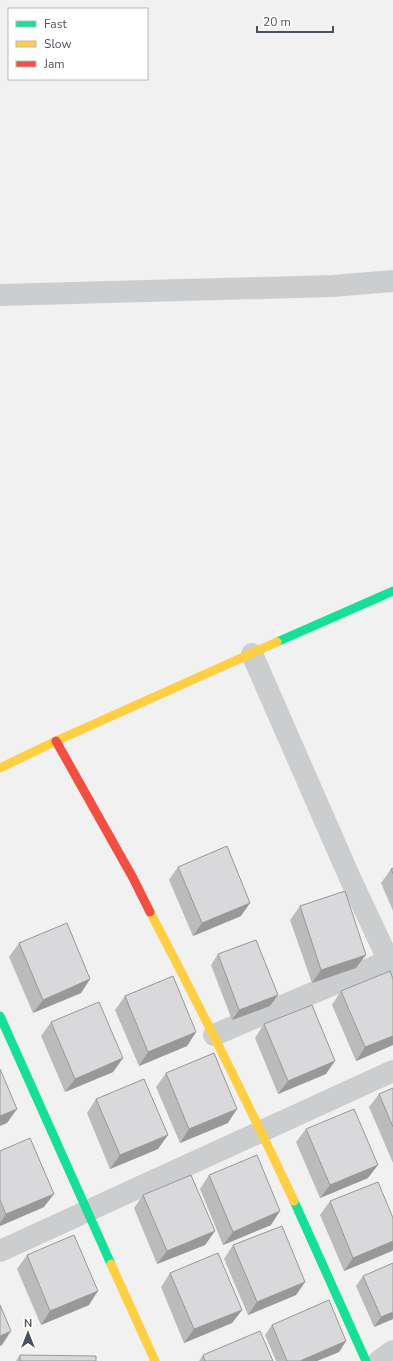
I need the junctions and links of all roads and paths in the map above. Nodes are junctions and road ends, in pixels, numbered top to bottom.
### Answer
1 (393, 281) edge
2 (0, 295) edge
3 (393, 591) edge
4 (252, 654) junction
5 (56, 741) junction
6 (0, 768) edge
7 (391, 963) edge
8 (0, 1016) edge
9 (214, 1035) junction
10 (393, 1070) edge
11 (261, 1130) junction
12 (86, 1210) junction
13 (0, 1251) edge
14 (393, 1351) edge
15 (155, 1361) edge
16 (366, 1361) edge
17 (379, 1361) edge

1 - 2 street
3 - 4 street
4 - 5 street
4 - 7 street
5 - 6 street
5 - 9 street
7 - 9 street
8 - 12 street
9 - 11 street
10 - 11 street
11 - 12 street
11 - 16 street
12 - 13 street
12 - 15 street
14 - 17 street

